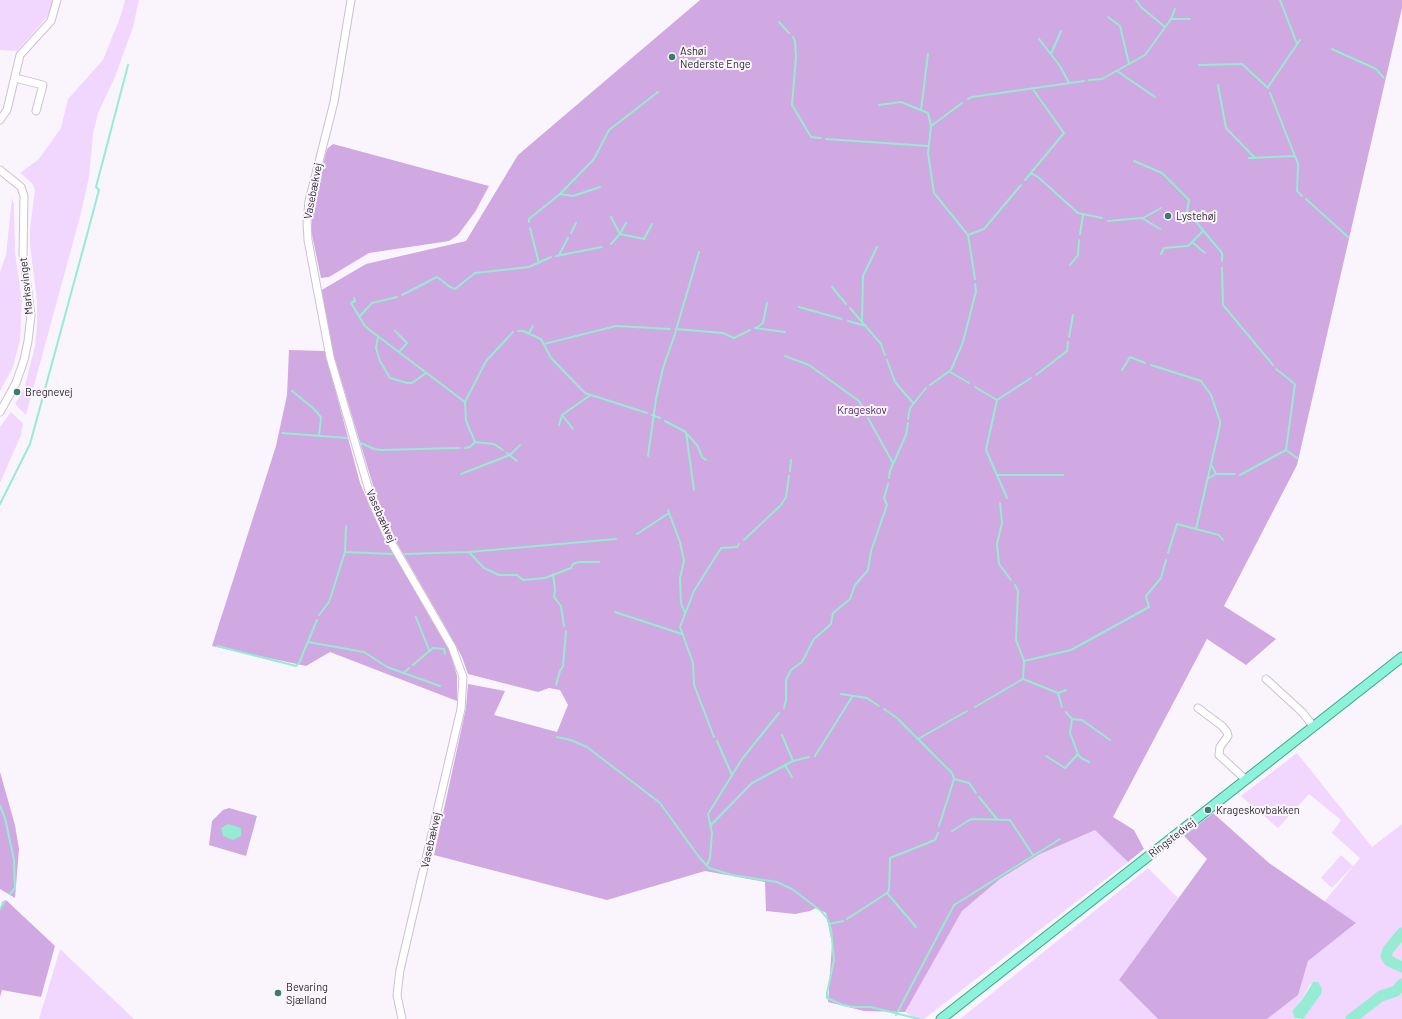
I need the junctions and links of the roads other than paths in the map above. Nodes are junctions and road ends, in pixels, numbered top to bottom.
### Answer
1 (57, 0) edge
2 (351, 0) edge
3 (15, 78) junction
4 (36, 111) dead end
5 (0, 120) edge
6 (0, 170) edge
7 (0, 412) edge
8 (1402, 657) edge
9 (1266, 679) dead end
10 (1198, 708) dead end
11 (1314, 727) junction
12 (1246, 780) junction
13 (402, 1019) edge
14 (941, 1019) edge

1 - 3 street
2 - 13 street, Vasebækvej
3 - 4 street
3 - 5 street
6 - 7 street, Marksvinget
8 - 11 main road, Ringstedvej
9 - 11 street
10 - 12 street
11 - 12 main road, Ringstedvej
12 - 14 main road, Ringstedvej

